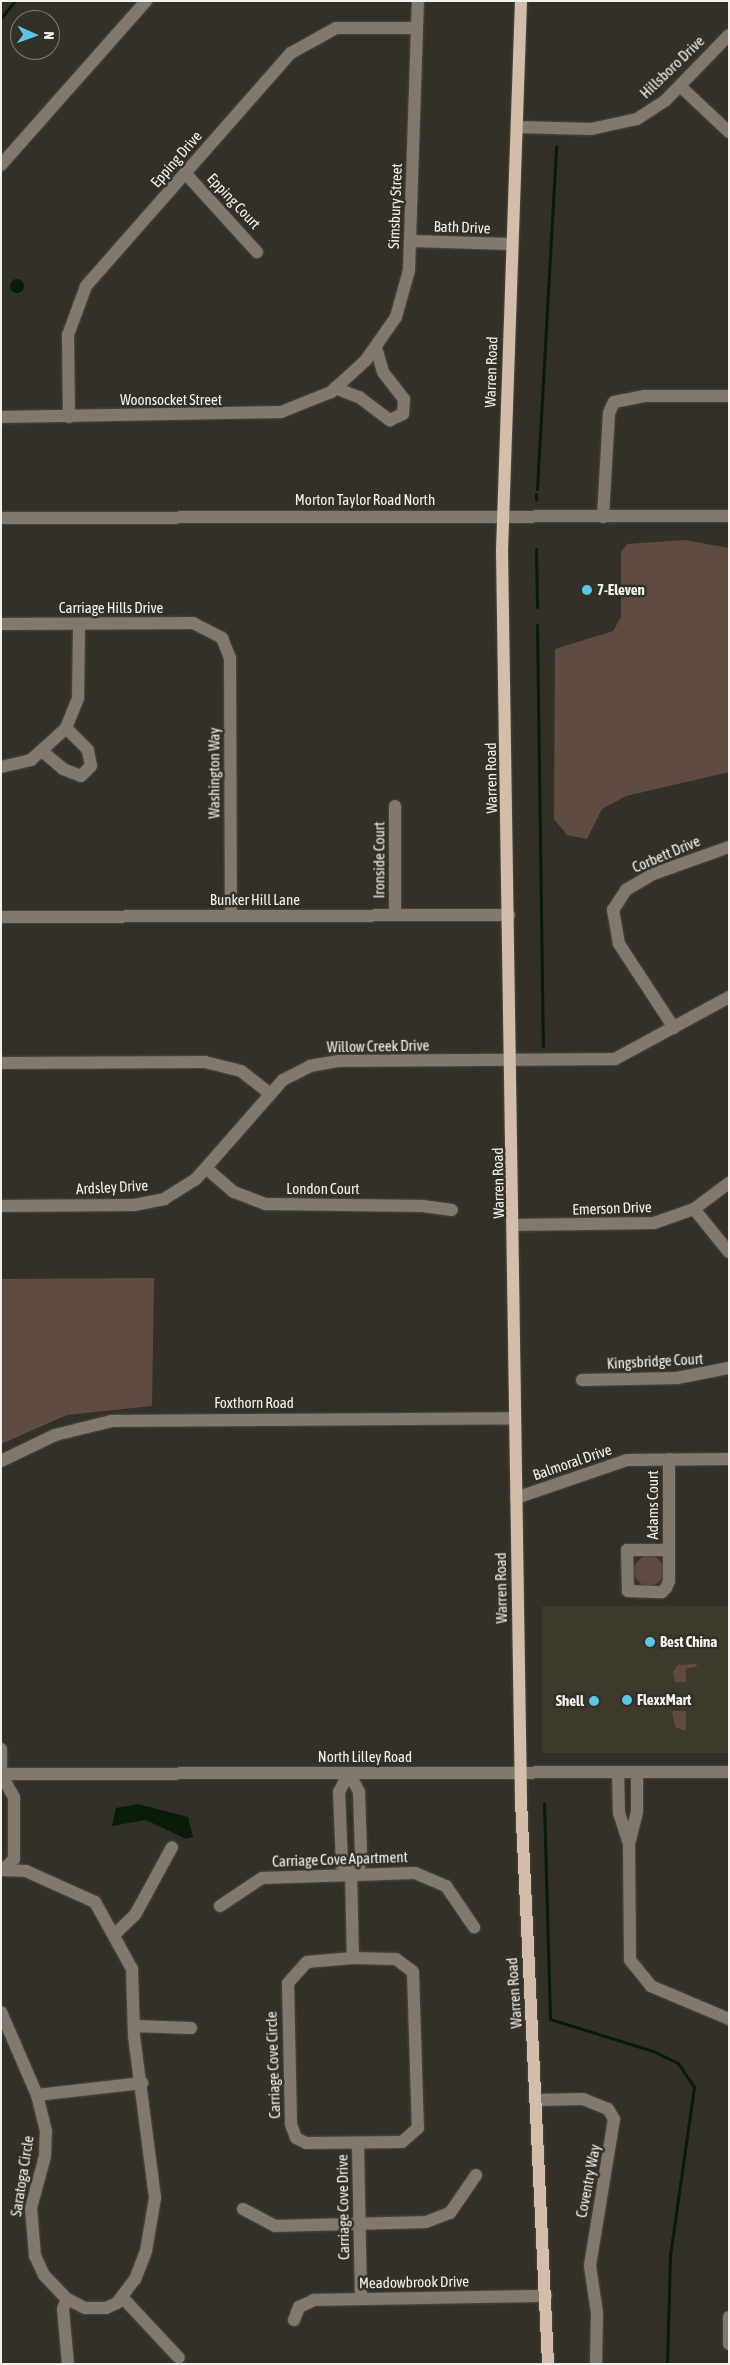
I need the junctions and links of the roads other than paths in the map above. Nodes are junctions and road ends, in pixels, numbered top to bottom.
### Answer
1 (146, 1) edge
2 (418, 1) edge
3 (521, 1) edge
4 (417, 28) junction
5 (729, 35) edge
6 (680, 86) junction
7 (517, 128) junction
8 (729, 132) edge
9 (1, 165) edge
10 (185, 173) junction
11 (410, 242) junction
12 (512, 244) junction
13 (257, 252) dead end
14 (376, 348) junction
15 (335, 388) junction
16 (729, 396) edge
17 (69, 416) junction
18 (1, 417) edge
19 (729, 516) edge
20 (502, 517) junction
21 (602, 517) junction
22 (1, 518) edge
23 (1, 624) edge
24 (79, 624) junction
25 (218, 634) joint
26 (66, 728) junction
27 (43, 752) junction
28 (1, 767) edge
29 (395, 806) dead end
30 (729, 847) edge
31 (395, 915) junction
32 (509, 915) junction
33 (231, 916) junction
34 (1, 918) edge
35 (729, 997) edge
36 (674, 1028) junction
37 (513, 1060) junction
38 (1, 1063) edge
39 (270, 1094) junction
40 (206, 1168) junction
41 (729, 1183) edge
42 (1, 1206) edge
43 (694, 1209) junction
44 (452, 1210) dead end
45 (515, 1226) junction
46 (729, 1252) edge
47 (729, 1368) edge
48 (582, 1380) dead end
49 (515, 1418) junction
50 (669, 1459) junction
51 (729, 1460) edge
52 (1, 1461) edge
53 (516, 1498) junction
54 (669, 1550) junction
55 (1, 1749) edge
56 (618, 1772) junction
57 (637, 1772) junction
58 (729, 1772) edge
59 (349, 1773) junction
60 (521, 1773) junction
61 (1, 1774) edge
62 (628, 1843) junction
63 (172, 1847) dead end
64 (2, 1868) edge
65 (350, 1872) junction
66 (220, 1906) dead end
67 (474, 1927) dead end
68 (115, 1934) junction
69 (352, 1958) junction
70 (1, 2012) edge
71 (729, 2019) edge
72 (134, 2026) junction
73 (191, 2028) dead end
74 (142, 2083) junction
75 (37, 2095) junction
76 (536, 2100) junction
77 (358, 2144) junction
78 (476, 2175) dead end
79 (243, 2209) dead end
80 (359, 2224) junction
81 (546, 2296) junction
82 (122, 2297) junction
83 (361, 2299) junction
84 (67, 2300) junction
85 (729, 2317) edge
86 (294, 2320) dead end
87 (729, 2344) edge
88 (180, 2358) dead end
89 (68, 2364) edge
90 (548, 2364) edge
91 (596, 2364) edge

1 - 9 street
2 - 4 street, Simsbury Street
3 - 7 main road, Warren Road
4 - 10 street, Epping Drive
4 - 11 street, Simsbury Street
5 - 6 street, Hillsboro Drive
6 - 7 street, Hillsboro Drive
6 - 8 street
7 - 12 main road, Warren Road
10 - 13 street, Epping Court
10 - 17 street, Epping Drive
11 - 12 street, Bath Drive
11 - 14 street, Simsbury Street
12 - 20 main road, Warren Road
14 - 15 street, Simsbury Street
14 - 15 street
15 - 17 street, Woonsocket Street
16 - 21 street
17 - 18 street, Woonsocket Street
19 - 21 street, Morton Taylor Road North
20 - 21 street, Morton Taylor Road North
20 - 22 street, Morton Taylor Road North
20 - 32 main road, Warren Road
23 - 24 street, Carriage Hills Drive
24 - 25 street, Carriage Hills Drive
24 - 26 street
25 - 33 street, Washington Way
26 - 27 street
26 - 27 street
27 - 28 street
29 - 31 street, Ironside Court
30 - 36 street, Corbett Drive
31 - 32 street, Bunker Hill Lane
31 - 33 street, Bunker Hill Lane
32 - 37 main road, Warren Road
33 - 34 street, Bunker Hill Lane
35 - 36 street, Willow Creek Drive
36 - 37 street, Willow Creek Drive
37 - 39 street, Willow Creek Drive
37 - 45 main road, Warren Road
38 - 39 street
39 - 40 street, Ardsley Drive
40 - 42 street, Ardsley Drive
40 - 44 street, London Court
41 - 43 street, Emerson Drive
43 - 45 street, Emerson Drive
43 - 46 street
45 - 49 main road, Warren Road
47 - 48 street, Kingsbridge Court
49 - 52 street, Foxthorn Road
49 - 53 main road, Warren Road
50 - 51 street, Balmoral Drive
50 - 53 street, Balmoral Drive
50 - 54 street, Adams Court
53 - 60 main road, Warren Road
54 - 54 street, Adams Court
55 - 61 street
56 - 57 street, North Lilley Road
56 - 60 street, North Lilley Road
56 - 62 street
57 - 58 street, North Lilley Road
57 - 62 street
59 - 60 street, North Lilley Road
59 - 61 street, North Lilley Road
59 - 65 street
59 - 65 street
60 - 76 main road, Warren Road
61 - 64 street
62 - 71 street
63 - 68 street
64 - 68 street
65 - 66 street, Carriage Cove Apartment
65 - 67 street, Carriage Cove Apartment
65 - 69 street
68 - 72 street
69 - 77 street, Carriage Cove Circle
69 - 77 street, Carriage Cove Circle
70 - 75 street, Saratoga Circle
72 - 73 street
72 - 74 street
74 - 75 street
74 - 82 street
75 - 84 street, Saratoga Circle
76 - 81 main road, Warren Road
76 - 91 street, Coventry Way
77 - 80 street, Carriage Cove Drive
78 - 80 street
79 - 80 street
80 - 83 street, Carriage Cove Drive
81 - 83 street, Meadowbrook Drive
81 - 90 main road, Warren Road
82 - 84 street, Saratoga Circle
82 - 88 street
83 - 86 street, Meadowbrook Drive
84 - 89 street
85 - 87 street

